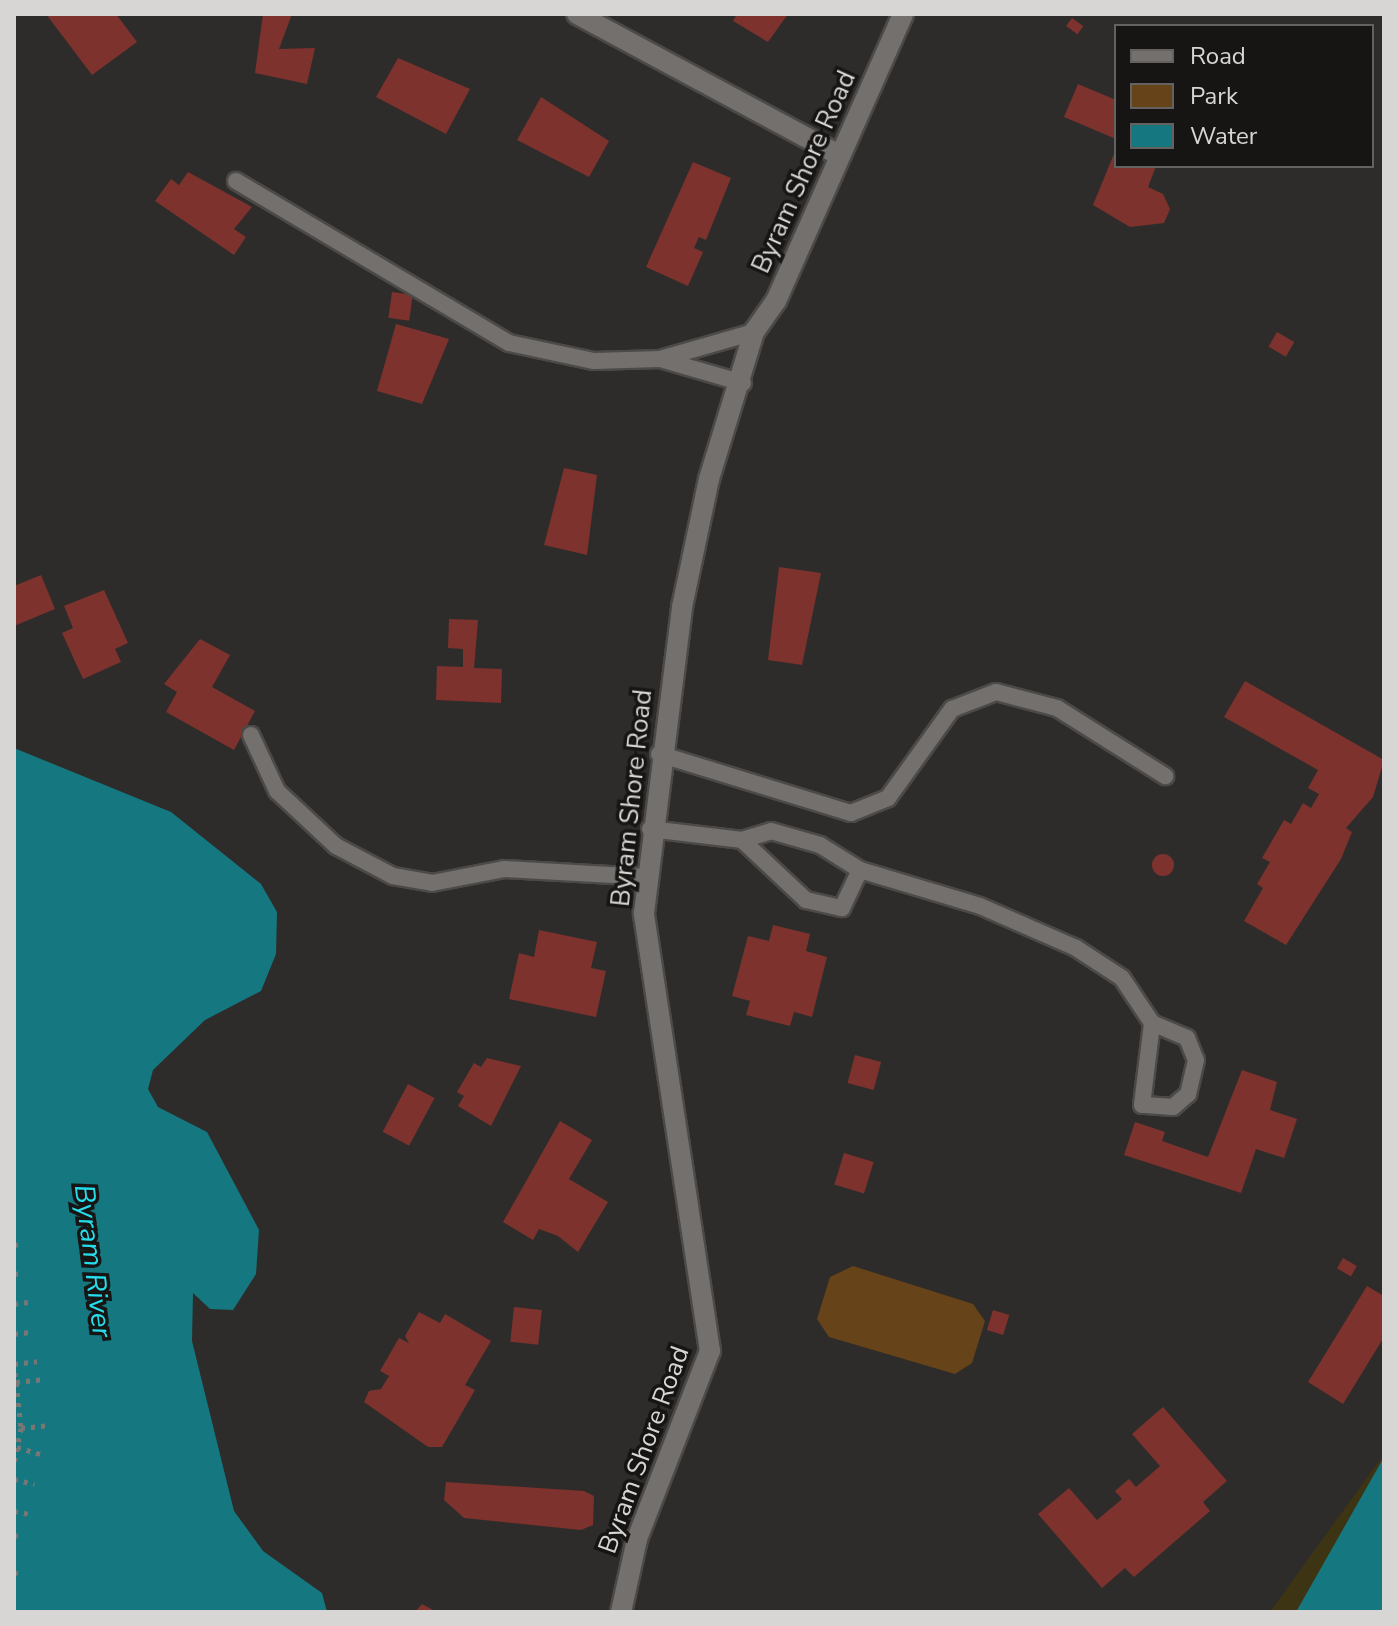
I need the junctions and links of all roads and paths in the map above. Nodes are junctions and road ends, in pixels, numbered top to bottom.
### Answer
1 (577, 14) edge
2 (903, 14) edge
3 (839, 155) junction
4 (236, 181) dead end
5 (754, 332) junction
6 (660, 359) junction
7 (743, 383) junction
8 (251, 735) dead end
9 (659, 754) junction
10 (1165, 776) dead end
11 (650, 829) junction
12 (742, 840) junction
13 (860, 870) junction
14 (646, 877) junction
15 (1152, 1023) junction
16 (24, 1273) dead end
17 (14, 1274) edge
18 (28, 1302) dead end
19 (14, 1304) edge
20 (30, 1332) dead end
21 (14, 1334) edge
22 (37, 1361) dead end
23 (14, 1363) edge
24 (43, 1379) dead end
25 (16, 1382) junction
26 (48, 1425) dead end
27 (21, 1428) junction
28 (17, 1447) junction
29 (44, 1455) dead end
30 (14, 1463) edge
31 (14, 1479) edge
32 (34, 1484) dead end
33 (14, 1511) edge
34 (29, 1514) dead end
35 (14, 1535) edge
36 (22, 1537) dead end
37 (621, 1612) edge

1 - 3 street
2 - 3 street, Byram Shore Road
3 - 5 street, Byram Shore Road
4 - 6 lane
5 - 6 lane
5 - 7 street, Byram Shore Road
6 - 7 lane
7 - 9 street, Byram Shore Road
8 - 14 lane
9 - 10 lane
9 - 11 street, Byram Shore Road
11 - 12 lane
11 - 14 street, Byram Shore Road
12 - 13 lane
12 - 13 lane
13 - 15 lane
14 - 37 street, Byram Shore Road
15 - 15 lane
16 - 17 path
18 - 19 path
20 - 21 path
22 - 23 path
23 - 25 path
24 - 25 path
25 - 27 path
26 - 27 path
27 - 28 path
28 - 29 path
28 - 30 path
31 - 32 path
33 - 34 path
35 - 36 path

